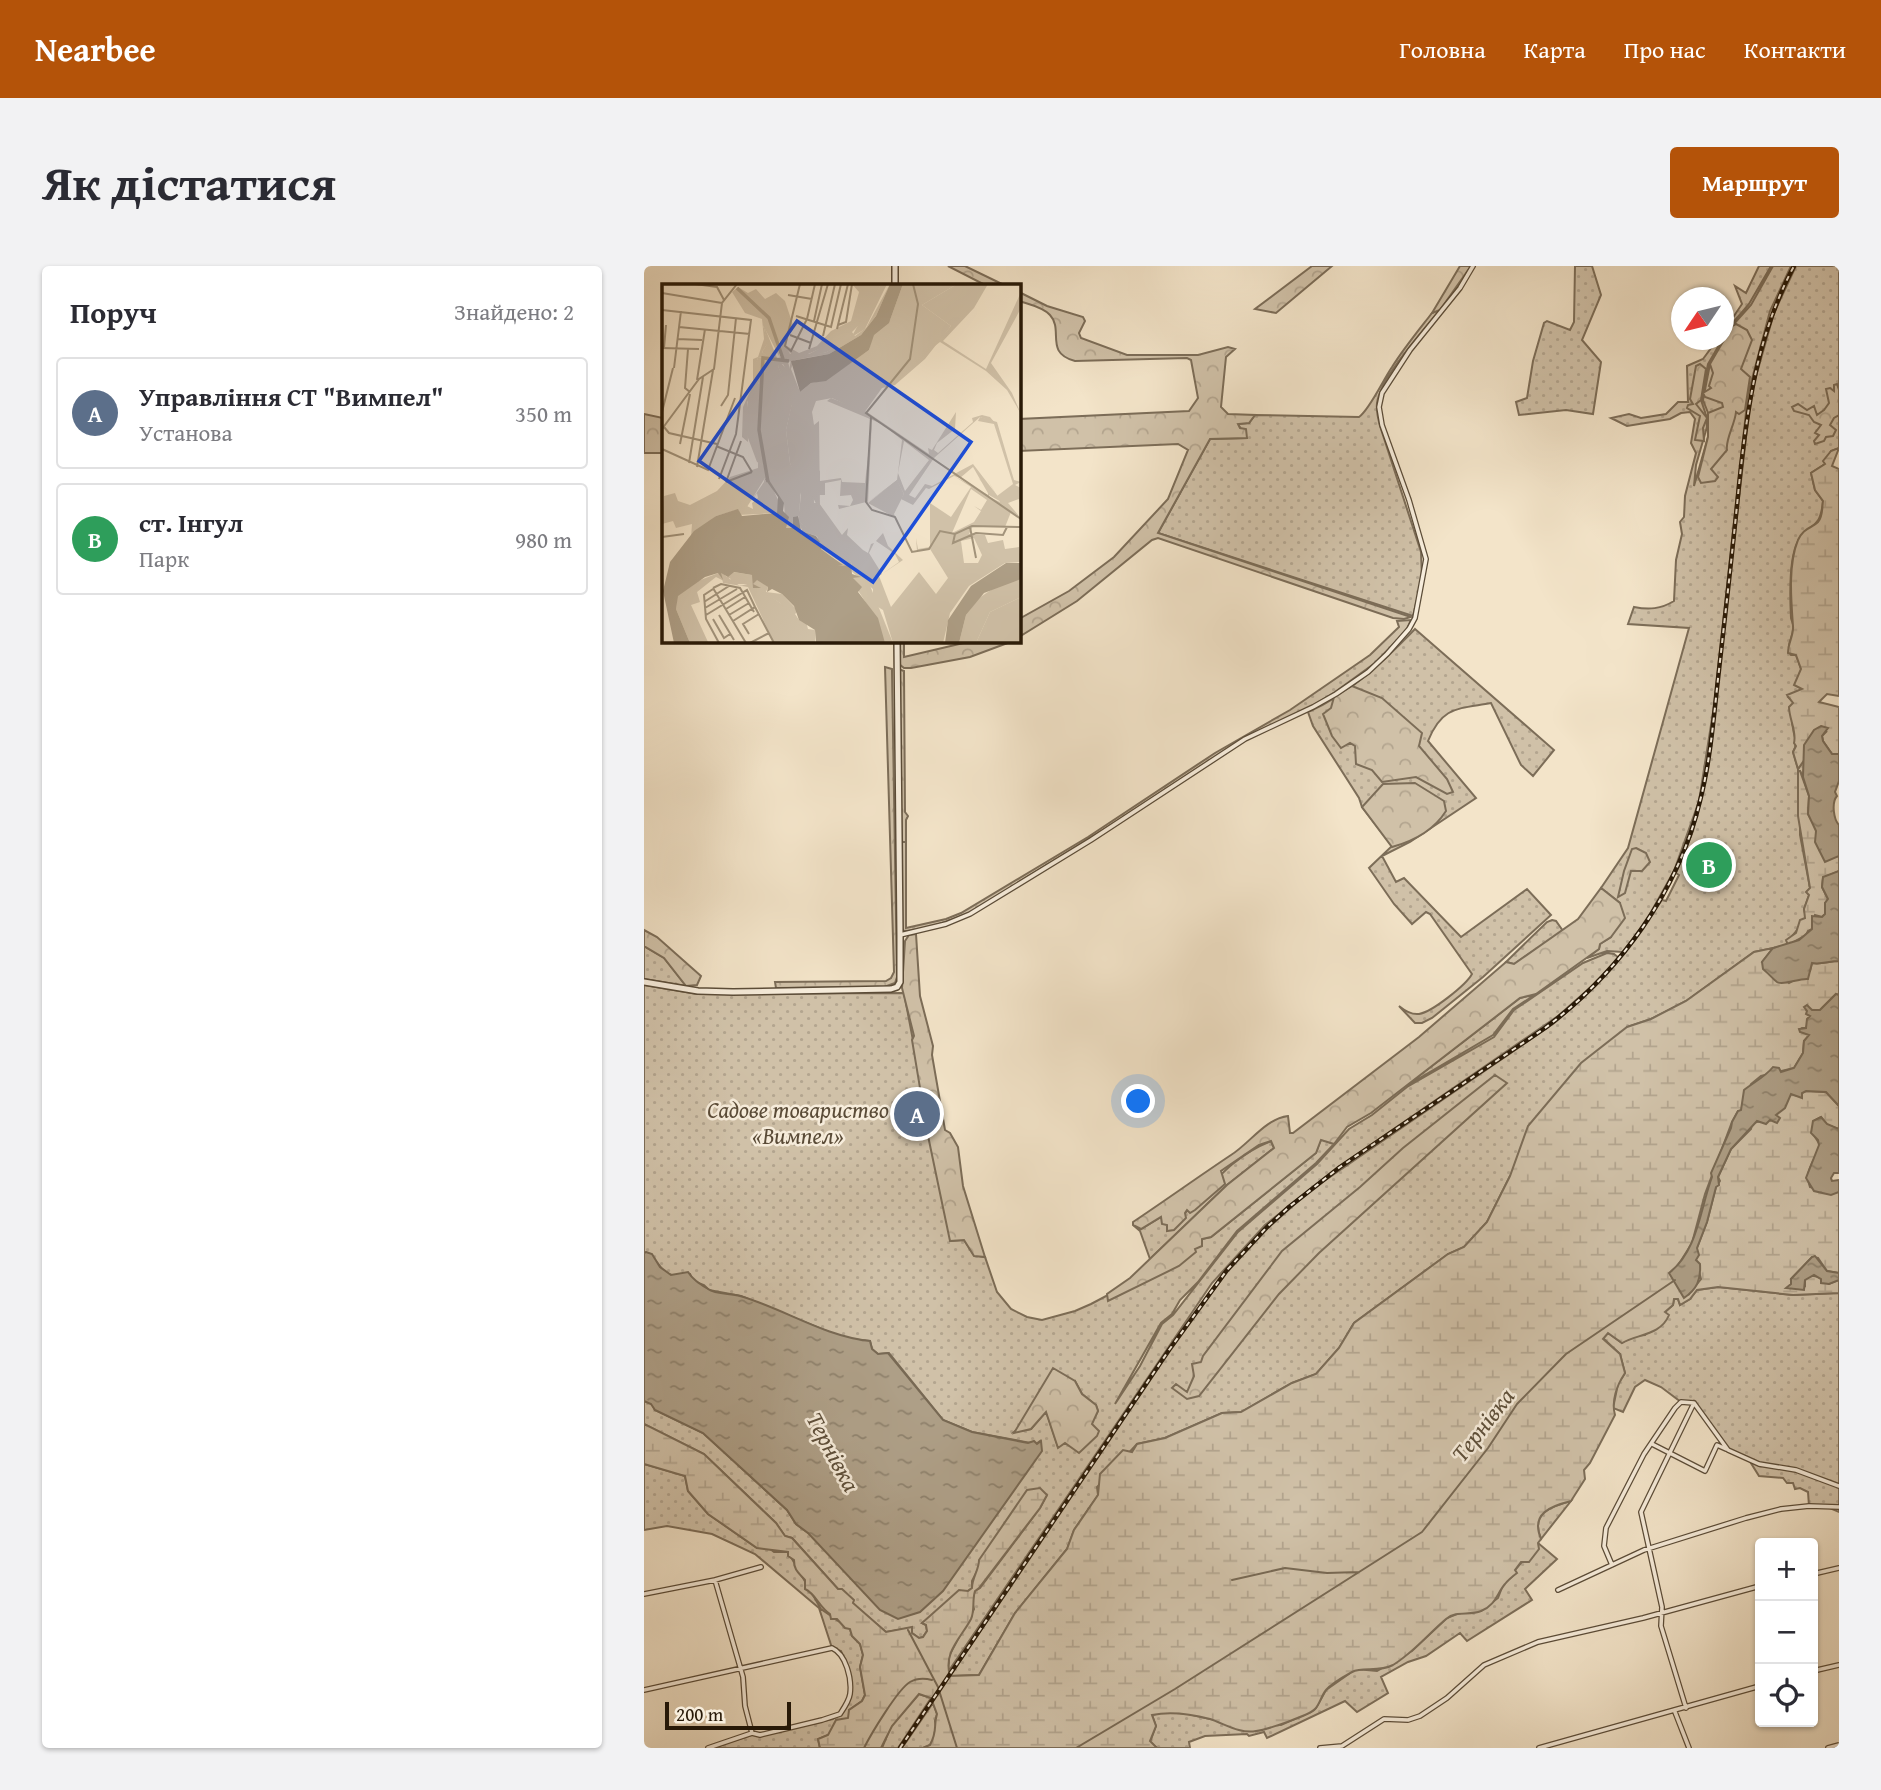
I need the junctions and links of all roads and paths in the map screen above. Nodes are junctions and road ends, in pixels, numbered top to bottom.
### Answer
1 (895, 266) edge
2 (1473, 266) edge
3 (895, 284) edge
4 (897, 642) edge
5 (900, 935) junction
6 (644, 982) edge
7 (1694, 1403) junction
8 (1652, 1444) junction
9 (1728, 1450) junction
10 (1669, 1454) junction
11 (1839, 1486) edge
12 (1839, 1507) edge
13 (1650, 1549) junction
14 (1612, 1565) junction
15 (761, 1567) dead end
16 (1839, 1568) edge
17 (1818, 1573) edge
18 (715, 1580) junction
19 (1755, 1587) edge
20 (1558, 1590) dead end
21 (644, 1594) edge
22 (1662, 1613) junction
23 (1839, 1665) edge
24 (740, 1669) junction
25 (1818, 1670) edge
26 (1755, 1687) edge
27 (644, 1690) edge
28 (1686, 1708) junction
29 (1675, 1712) junction
30 (752, 1733) junction
31 (1839, 1745) edge
32 (708, 1748) edge
33 (1320, 1748) edge
34 (1539, 1748) edge
35 (1689, 1748) edge
36 (1828, 1748) edge

1 - 3 street
2 - 5 street
4 - 5 street
5 - 6 street
7 - 8 street
7 - 9 street
7 - 10 street
8 - 10 street
8 - 14 street
9 - 10 street
9 - 11 street
10 - 13 street
12 - 13 street
13 - 14 street
13 - 22 street
14 - 20 street
15 - 18 street
16 - 17 street
18 - 21 street
18 - 24 street
19 - 22 street
22 - 28 street
22 - 33 street
23 - 25 street
24 - 27 street
24 - 30 street
24 - 30 street
26 - 28 street
28 - 29 street
29 - 34 street
29 - 35 street
30 - 32 street
31 - 36 street

